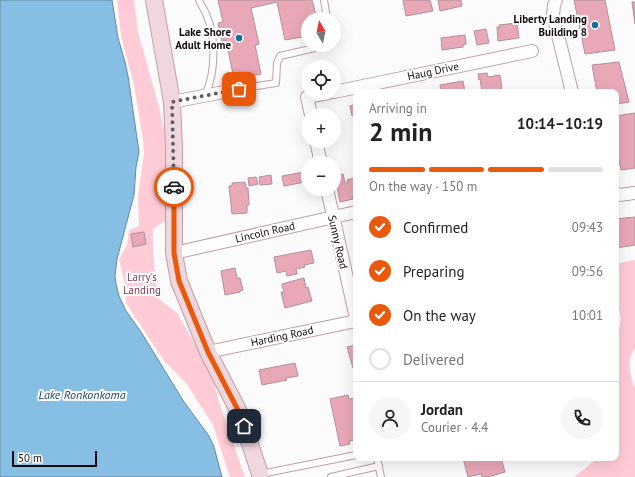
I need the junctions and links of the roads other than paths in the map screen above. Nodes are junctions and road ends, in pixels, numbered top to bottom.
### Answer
1 (154, 0) edge
2 (199, 0) edge
3 (324, 0) edge
4 (556, 0) edge
5 (326, 12) edge
6 (301, 51) edge
7 (532, 51) dead end
8 (239, 89) joint
9 (571, 89) edge
10 (341, 91) edge
11 (205, 95) junction
12 (172, 102) junction
13 (635, 193) edge
14 (619, 194) edge
15 (328, 196) edge
16 (353, 213) edge
17 (333, 217) junction
18 (174, 253) junction
19 (353, 306) edge
20 (353, 320) edge
21 (208, 352) junction
22 (353, 456) edge
23 (378, 461) edge
24 (379, 466) junction
25 (261, 476) edge
26 (331, 477) edge
27 (381, 477) edge

1 - 12 street
2 - 11 lane
3 - 5 lane
4 - 9 street
6 - 8 lane
7 - 10 street, Haug Drive
8 - 11 street
11 - 12 street
12 - 18 street
13 - 14 street
15 - 17 street, Sunny Road
16 - 17 street, Lincoln Road
17 - 18 street, Lincoln Road
17 - 19 street, Sunny Road
18 - 21 street
20 - 21 street, Harding Road
21 - 25 street
22 - 25 lane
23 - 24 lane
24 - 26 lane
24 - 27 lane

